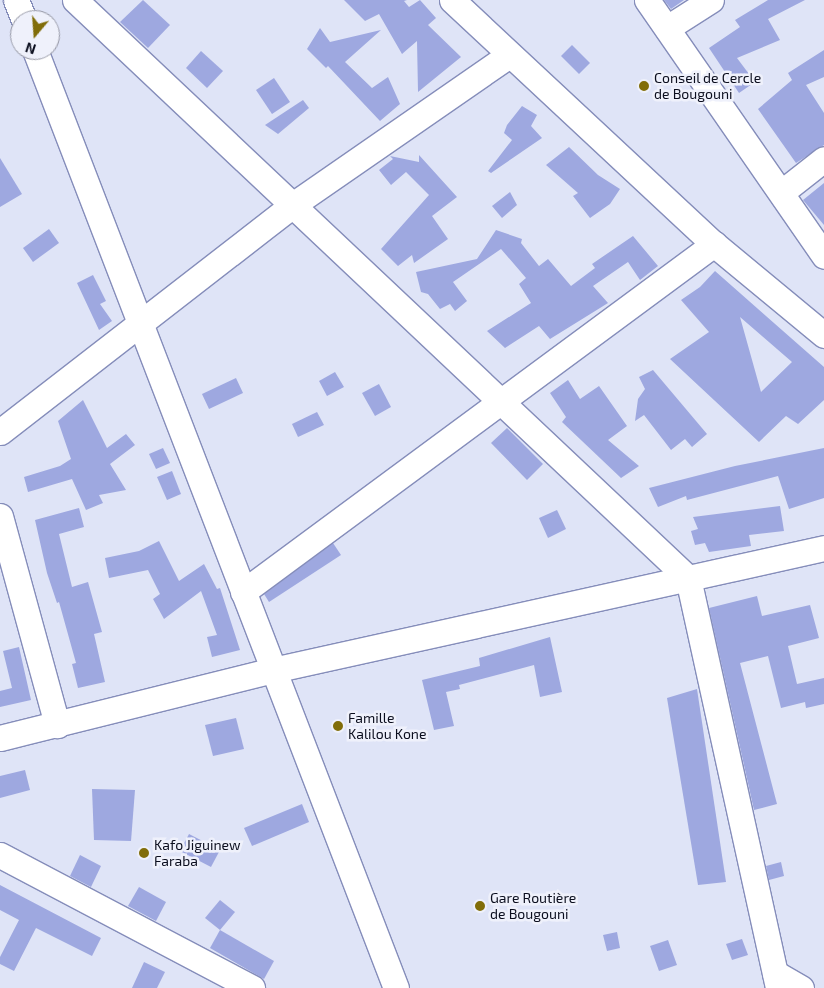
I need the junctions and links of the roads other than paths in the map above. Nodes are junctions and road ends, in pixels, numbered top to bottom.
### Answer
1 (75, 0) edge
2 (452, 0) edge
3 (647, 0) edge
4 (711, 0) edge
5 (667, 28) junction
6 (509, 55) junction
7 (40, 60) edge
8 (824, 159) edge
9 (782, 192) junction
10 (294, 204) junction
11 (714, 244) junction
12 (824, 256) edge
13 (141, 325) junction
14 (819, 328) edge
15 (501, 404) junction
16 (0, 432) edge
17 (0, 516) edge
18 (824, 548) edge
19 (688, 578) junction
20 (243, 592) junction
21 (273, 670) junction
22 (57, 725) junction
23 (0, 738) edge
24 (0, 855) edge
25 (777, 981) edge
26 (252, 988) edge
27 (396, 988) edge
28 (802, 988) edge

1 - 10 street
2 - 6 street
3 - 5 street
4 - 5 street
5 - 9 street
6 - 10 street
6 - 11 street
7 - 13 street
8 - 9 street
9 - 12 street
10 - 13 street
10 - 15 street
11 - 14 street
11 - 15 street
13 - 16 street
13 - 20 street
15 - 19 street
15 - 20 street
17 - 22 street
18 - 19 street
19 - 21 street
19 - 25 street
20 - 21 street
21 - 22 street
21 - 27 street
22 - 23 street
24 - 26 street
25 - 28 street

